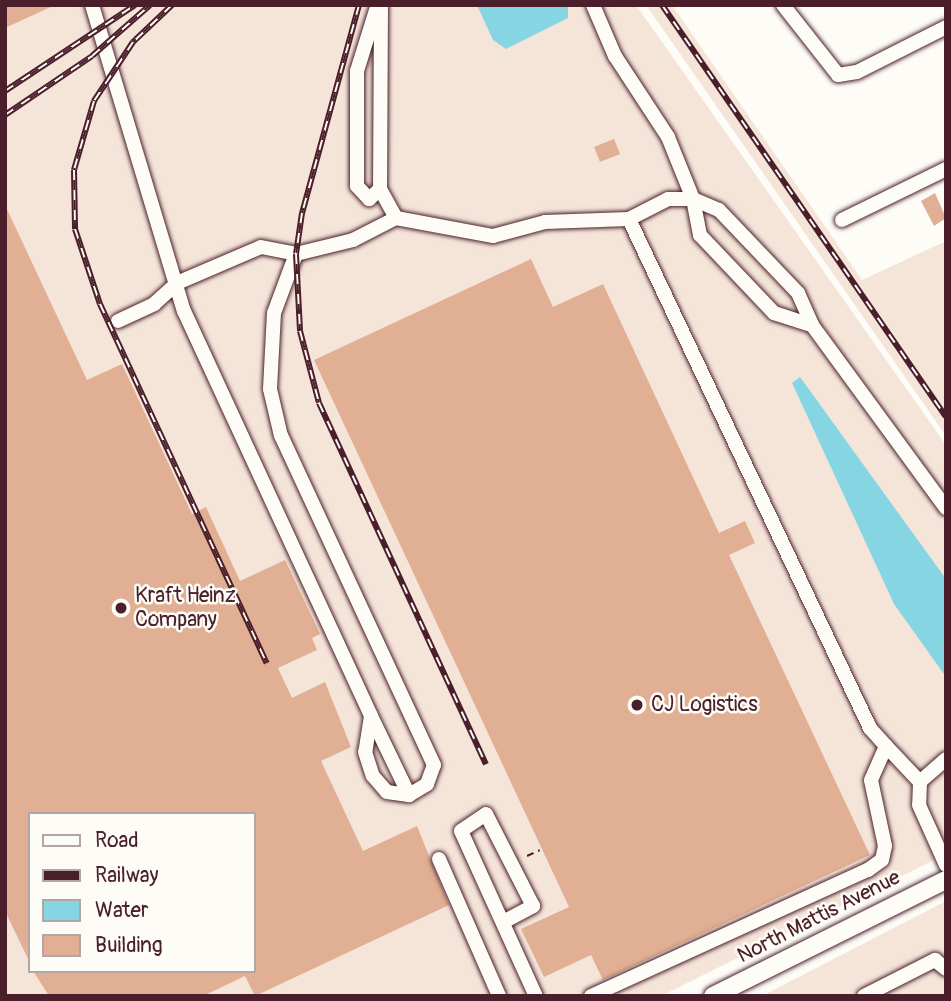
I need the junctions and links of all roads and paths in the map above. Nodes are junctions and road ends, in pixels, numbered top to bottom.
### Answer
1 (92, 5) edge
2 (379, 5) edge
3 (593, 5) edge
4 (783, 5) edge
5 (946, 27) edge
6 (946, 169) edge
7 (380, 190) junction
8 (693, 199) junction
9 (396, 218) junction
10 (629, 219) junction
11 (842, 220) dead end
12 (296, 254) junction
13 (177, 283) junction
14 (118, 321) dead end
15 (812, 325) junction
16 (946, 508) edge
17 (372, 716) junction
18 (886, 746) junction
19 (946, 759) edge
20 (920, 782) junction
21 (409, 795) junction
22 (540, 850) dead end
23 (527, 856) dead end
24 (439, 859) dead end
25 (946, 865) edge
26 (946, 880) edge
27 (505, 922) junction
28 (946, 968) edge
29 (499, 996) edge
30 (536, 996) edge
31 (592, 996) edge
32 (713, 996) edge
33 (864, 996) edge

1 - 13 street
2 - 7 street
2 - 7 street
3 - 8 street
4 - 5 street
6 - 11 street
7 - 9 street
8 - 10 street
8 - 15 street
8 - 15 street
9 - 10 street
9 - 12 street
10 - 18 street
12 - 13 street
12 - 21 street
13 - 14 street
13 - 17 street
15 - 16 street
17 - 21 street
17 - 21 street
18 - 20 street
18 - 31 street
19 - 20 street
20 - 25 street
22 - 23 path
24 - 29 street
26 - 32 main road, North Mattis Avenue
27 - 27 street
27 - 30 street
28 - 33 street

